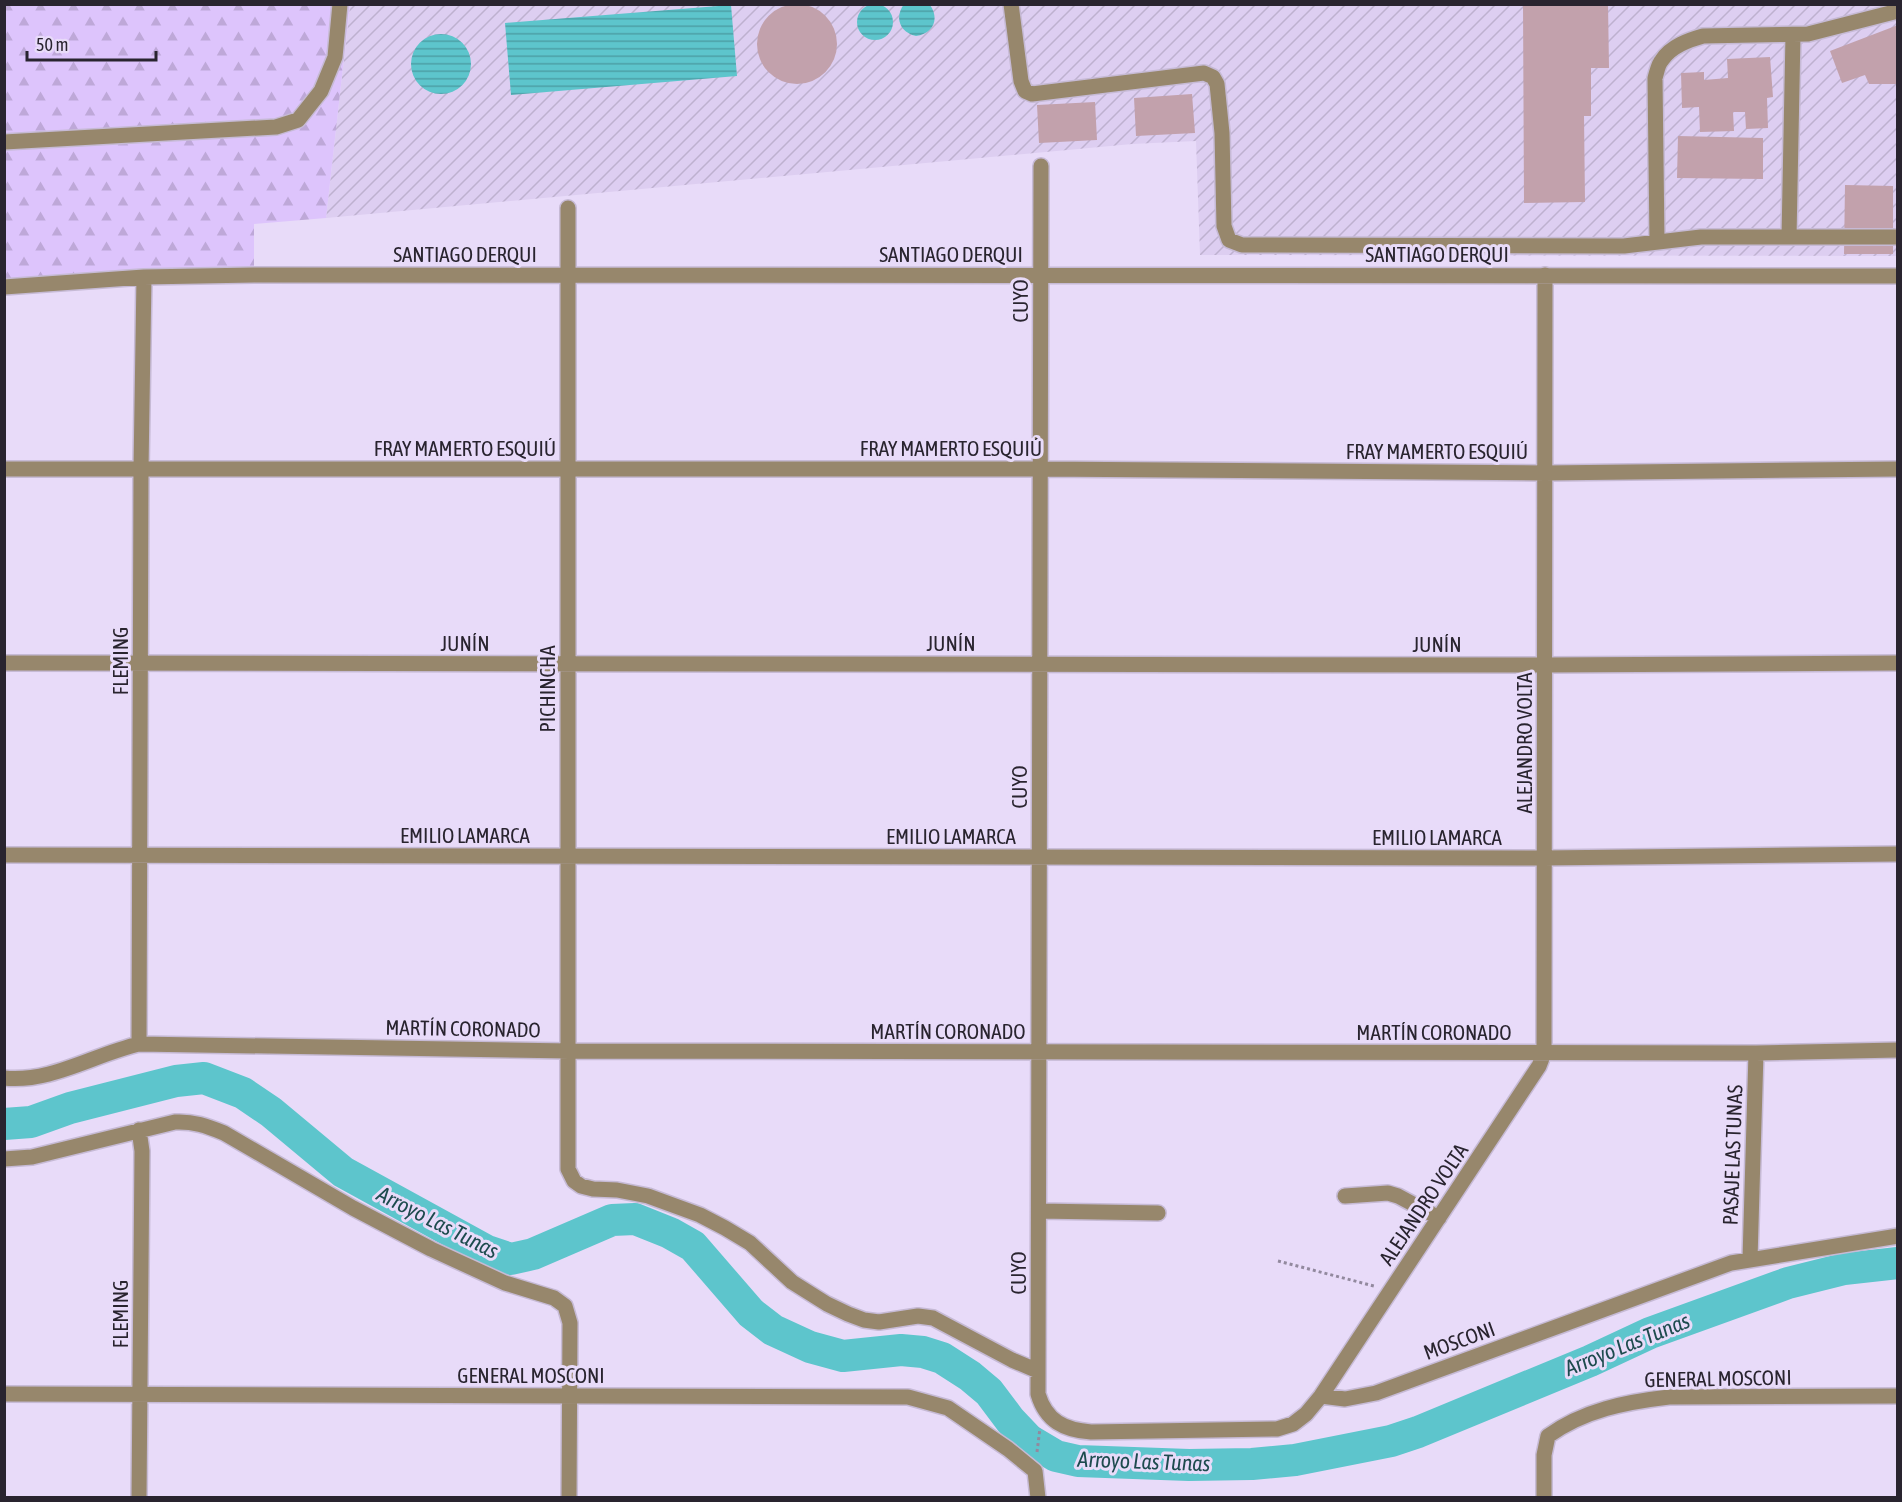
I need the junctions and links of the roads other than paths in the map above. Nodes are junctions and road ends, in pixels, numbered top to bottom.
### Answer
1 (340, 4) edge
2 (1011, 4) edge
3 (1898, 11) edge
4 (1792, 35) junction
5 (4, 142) edge
6 (1041, 166) dead end
7 (568, 208) dead end
8 (1789, 237) junction
9 (1898, 237) edge
10 (1657, 241) junction
11 (568, 275) junction
12 (1041, 275) junction
13 (1545, 275) junction
14 (1898, 276) edge
15 (144, 277) junction
16 (4, 287) edge
17 (4, 469) edge
18 (141, 469) junction
19 (568, 469) junction
20 (1041, 469) junction
21 (1898, 469) edge
22 (1545, 473) junction
23 (4, 663) edge
24 (1898, 663) edge
25 (141, 664) junction
26 (568, 664) junction
27 (1040, 664) junction
28 (1545, 665) junction
29 (4, 855) edge
30 (1898, 855) edge
31 (140, 856) junction
32 (569, 856) junction
33 (1040, 858) junction
34 (1544, 858) junction
35 (140, 1044) junction
36 (1898, 1050) edge
37 (569, 1051) junction
38 (1039, 1052) junction
39 (1544, 1053) junction
40 (1756, 1053) junction
41 (4, 1078) edge
42 (139, 1130) junction
43 (4, 1160) edge
44 (1345, 1196) dead end
45 (1039, 1212) junction
46 (1158, 1213) dead end
47 (1439, 1218) junction
48 (1898, 1236) edge
49 (1750, 1259) junction
50 (1038, 1371) junction
51 (4, 1394) edge
52 (141, 1395) junction
53 (1321, 1395) junction
54 (569, 1396) junction
55 (1898, 1396) edge
56 (139, 1497) edge
57 (569, 1497) edge
58 (1038, 1497) edge
59 (1544, 1497) edge

1 - 5 street
2 - 10 street
3 - 4 street
4 - 8 street
4 - 10 street
6 - 12 street, CUYO
7 - 11 street, PICHINCHA
8 - 9 street
8 - 10 street
11 - 12 street, SANTIAGO DERQUI
11 - 15 street, SANTIAGO DERQUI
11 - 19 street, PICHINCHA
12 - 13 street, SANTIAGO DERQUI
12 - 20 street, CUYO
13 - 14 street, SANTIAGO DERQUI
13 - 22 street, ALEJANDRO VOLTA
15 - 16 street, SANTIAGO DERQUI
15 - 18 street, FLEMING
17 - 18 street, FRAY MAMERTO ESQUIÚ
18 - 19 street, FRAY MAMERTO ESQUIÚ
18 - 25 street, FLEMING
19 - 20 street, FRAY MAMERTO ESQUIÚ
19 - 26 street, PICHINCHA
20 - 22 street, FRAY MAMERTO ESQUIÚ
20 - 27 street, CUYO
21 - 22 street, FRAY MAMERTO ESQUIÚ
22 - 28 street, ALEJANDRO VOLTA
23 - 25 street, JUNÍN
24 - 28 street, JUNÍN
25 - 26 street, JUNÍN
25 - 31 street, FLEMING
26 - 27 street, JUNÍN
26 - 32 street, PICHINCHA
27 - 28 street, JUNÍN
27 - 33 street, CUYO
28 - 34 street, ALEJANDRO VOLTA
29 - 31 street, EMILIO LAMARCA
30 - 34 street, EMILIO LAMARCA
31 - 32 street, EMILIO LAMARCA
31 - 35 street, FLEMING
32 - 33 street, EMILIO LAMARCA
32 - 37 street, PICHINCHA
33 - 34 street, EMILIO LAMARCA
33 - 38 street, CUYO
34 - 39 street, ALEJANDRO VOLTA
35 - 37 street, MARTÍN CORONADO
35 - 41 street, MARTÍN CORONADO
36 - 40 street, MARTÍN CORONADO
37 - 38 street, MARTÍN CORONADO
37 - 50 street, PICHINCHA
38 - 39 street, MARTÍN CORONADO
38 - 45 street, CUYO
39 - 40 street, MARTÍN CORONADO
39 - 47 street, ALEJANDRO VOLTA
40 - 49 street, PASAJE LAS TUNAS
42 - 43 street
42 - 52 street, FLEMING
42 - 54 street
44 - 47 street
45 - 46 street
45 - 50 street, CUYO
47 - 53 street, ALEJANDRO VOLTA
48 - 49 street, MOSCONI
49 - 53 street, MOSCONI
50 - 53 street, CUYO
51 - 52 street, GENERAL MOSCONI
52 - 54 street, GENERAL MOSCONI
52 - 56 street, FLEMING
54 - 57 street
54 - 58 street, GENERAL MOSCONI
55 - 59 street, GENERAL MOSCONI

